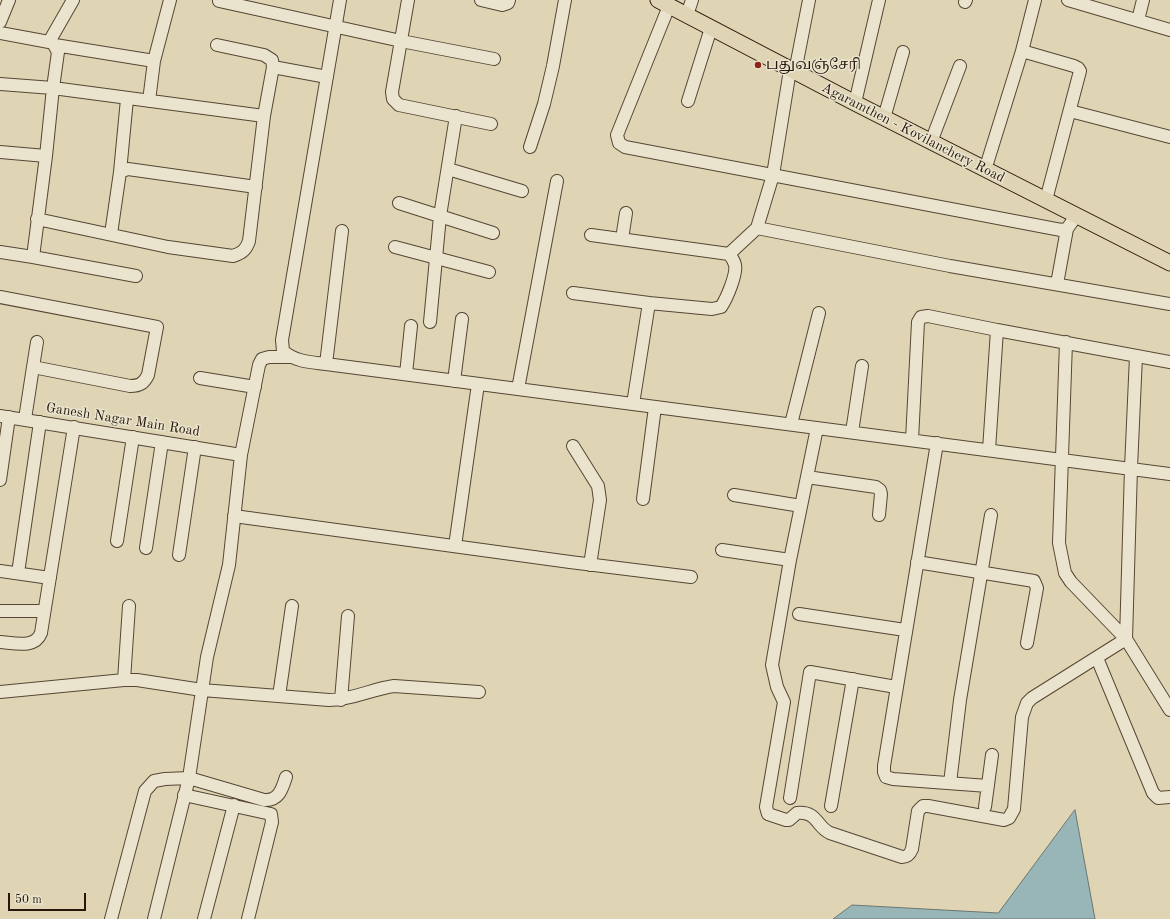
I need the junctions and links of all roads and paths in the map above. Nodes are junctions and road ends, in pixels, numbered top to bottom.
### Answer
1 (9, 0) edge
2 (73, 0) edge
3 (170, 0) edge
4 (340, 0) edge
5 (408, 0) edge
6 (481, 0) edge
7 (509, 0) edge
8 (565, 0) edge
9 (692, 0) edge
10 (809, 0) edge
11 (879, 0) edge
12 (1035, 0) edge
13 (1068, 0) edge
14 (1143, 0) edge
15 (219, 1) dead end
16 (663, 3) edge
17 (687, 15) junction
18 (1138, 20) junction
19 (0, 22) edge
20 (336, 26) junction
21 (712, 28) junction
22 (1170, 30) edge
23 (0, 33) edge
24 (401, 41) junction
25 (52, 43) junction
26 (217, 45) dead end
27 (1022, 51) junction
28 (903, 52) dead end
29 (494, 59) dead end
30 (154, 61) junction
31 (960, 66) dead end
32 (273, 67) junction
33 (792, 71) junction
34 (327, 77) junction
35 (0, 84) edge
36 (53, 88) junction
37 (128, 99) junction
38 (149, 101) junction
39 (688, 101) dead end
40 (855, 104) junction
41 (1070, 110) junction
42 (264, 116) junction
43 (456, 116) junction
44 (884, 118) junction
45 (491, 124) dead end
46 (1170, 137) edge
47 (931, 142) junction
48 (530, 146) dead end
49 (0, 152) edge
50 (46, 156) junction
51 (448, 169) junction
52 (985, 170) junction
53 (120, 172) junction
54 (773, 175) junction
55 (557, 181) dead end
56 (256, 186) junction
57 (522, 191) dead end
58 (1046, 200) junction
59 (399, 203) dead end
60 (626, 213) dead end
61 (440, 216) junction
62 (1076, 216) junction
63 (37, 219) junction
64 (757, 228) junction
65 (1067, 229) junction
66 (342, 231) dead end
67 (493, 232) dead end
68 (111, 234) junction
69 (591, 235) dead end
70 (622, 239) junction
71 (395, 247) dead end
72 (0, 252) edge
73 (729, 254) junction
74 (33, 257) junction
75 (436, 259) junction
76 (1170, 263) edge
77 (489, 272) dead end
78 (136, 276) dead end
79 (1058, 284) junction
80 (573, 293) dead end
81 (0, 298) edge
82 (649, 303) junction
83 (1170, 304) edge
84 (819, 313) dead end
85 (462, 319) dead end
86 (430, 322) dead end
87 (411, 326) dead end
88 (997, 330) junction
89 (37, 342) dead end
90 (1066, 342) junction
91 (1136, 356) junction
92 (290, 357) junction
93 (1170, 362) edge
94 (326, 364) junction
95 (862, 366) dead end
96 (33, 367) junction
97 (406, 374) junction
98 (200, 378) dead end
99 (454, 380) junction
100 (478, 384) junction
101 (255, 387) junction
102 (518, 389) junction
103 (632, 404) junction
104 (655, 406) junction
105 (4, 416) edge
106 (25, 419) junction
107 (40, 422) junction
108 (791, 424) junction
109 (74, 427) junction
110 (817, 428) junction
111 (852, 432) junction
112 (133, 437) junction
113 (912, 440) junction
114 (162, 442) junction
115 (937, 443) junction
116 (573, 446) dead end
117 (195, 447) junction
118 (989, 450) junction
119 (241, 455) junction
120 (1062, 459) junction
121 (1131, 468) junction
122 (1170, 474) edge
123 (807, 477) junction
124 (0, 480) edge
125 (734, 495) dead end
126 (643, 499) dead end
127 (801, 506) junction
128 (879, 514) dead end
129 (991, 515) dead end
130 (234, 516) junction
131 (117, 541) dead end
132 (455, 546) junction
133 (146, 548) dead end
134 (722, 550) dead end
135 (179, 555) dead end
136 (790, 560) junction
137 (917, 562) junction
138 (590, 565) junction
139 (0, 571) edge
140 (982, 572) junction
141 (18, 573) junction
142 (691, 577) dead end
143 (50, 578) junction
144 (129, 606) dead end
145 (292, 606) dead end
146 (0, 611) edge
147 (44, 611) junction
148 (799, 614) dead end
149 (348, 616) dead end
150 (905, 630) junction
151 (1126, 640) junction
152 (0, 642) edge
153 (1027, 643) dead end
154 (1097, 658) junction
155 (853, 679) junction
156 (124, 680) junction
157 (896, 687) junction
158 (202, 690) junction
159 (0, 692) edge
160 (478, 692) dead end
161 (279, 696) junction
162 (341, 700) junction
163 (1170, 710) edge
164 (992, 755) dead end
165 (286, 777) dead end
166 (188, 778) junction
167 (950, 784) junction
168 (988, 786) junction
169 (184, 794) junction
170 (1170, 797) edge
171 (790, 798) dead end
172 (234, 805) junction
173 (831, 806) dead end
174 (985, 807) dead end
175 (111, 919) edge
176 (154, 919) edge
177 (204, 919) edge
178 (248, 919) edge

1 - 19 street
2 - 25 street
3 - 30 street
4 - 20 street
5 - 24 street
6 - 7 street
8 - 48 street
9 - 17 street
10 - 33 street
11 - 40 street
12 - 27 street
13 - 18 street
14 - 18 street
15 - 20 street
16 - 17 main road, Agaramthen - Kovilanchery Road
16 - 54 street
17 - 21 main road, Agaramthen - Kovilanchery Road
18 - 22 street
20 - 24 street
20 - 34 street
21 - 33 main road, Agaramthen - Kovilanchery Road
21 - 39 street
23 - 25 street
24 - 29 street
24 - 43 street
25 - 30 street
25 - 36 street
26 - 32 street
27 - 41 street
27 - 52 street
28 - 44 street
30 - 38 street
31 - 47 street
32 - 34 street
32 - 42 street
33 - 40 main road, Agaramthen - Kovilanchery Road
33 - 54 street
34 - 92 street
35 - 36 street
36 - 37 street
36 - 50 street
37 - 38 street
37 - 53 street
38 - 42 street
40 - 44 main road, Agaramthen - Kovilanchery Road
41 - 46 street
41 - 58 street
42 - 56 street
43 - 45 street
43 - 51 street
44 - 47 main road, Agaramthen - Kovilanchery Road
47 - 52 main road, Agaramthen - Kovilanchery Road
49 - 50 street
50 - 63 street
51 - 57 street
51 - 61 street
52 - 58 main road, Agaramthen - Kovilanchery Road
53 - 56 street
53 - 68 street
54 - 64 street
54 - 65 street
55 - 102 street
56 - 68 street
58 - 62 main road, Agaramthen - Kovilanchery Road
59 - 61 street
60 - 70 street
61 - 67 street
61 - 75 street
62 - 65 street
62 - 76 main road, Agaramthen - Kovilanchery Road
63 - 68 street
63 - 74 street
64 - 73 street
64 - 79 street
65 - 79 street
66 - 94 street
69 - 70 street
70 - 73 street
71 - 75 street
72 - 74 street
73 - 82 street
74 - 78 street
75 - 77 street
75 - 86 street
79 - 83 street
80 - 82 street
81 - 96 street
82 - 103 street
84 - 108 street
85 - 99 street
87 - 97 street
88 - 90 street
88 - 113 street
88 - 118 street
89 - 96 street
90 - 91 street
90 - 120 street
91 - 93 street
91 - 121 street
92 - 94 street
92 - 101 street
94 - 97 street
95 - 111 street
96 - 106 street
97 - 99 street
98 - 101 street
99 - 100 street
100 - 102 street
100 - 132 street
101 - 119 street
102 - 103 street
103 - 104 street
104 - 108 street
104 - 126 street
105 - 106 street, Ganesh Nagar Main Road
105 - 124 street
106 - 107 street, Ganesh Nagar Main Road
107 - 109 street, Ganesh Nagar Main Road
107 - 141 street
108 - 110 street
109 - 112 street, Ganesh Nagar Main Road
109 - 143 street
110 - 111 street
110 - 123 street
111 - 113 street
112 - 114 street, Ganesh Nagar Main Road
112 - 131 street
113 - 115 street
114 - 117 street, Ganesh Nagar Main Road
114 - 133 street
115 - 118 street
115 - 137 street
116 - 138 street
117 - 119 street, Ganesh Nagar Main Road
117 - 135 street
118 - 120 street
119 - 130 street
120 - 121 street
120 - 151 street
121 - 122 street
121 - 151 street
123 - 127 street
123 - 128 street
125 - 127 street
127 - 136 street
129 - 140 street
130 - 132 street
130 - 158 street
132 - 138 street
134 - 136 street
136 - 154 street
137 - 140 street
137 - 150 street
138 - 142 street
139 - 141 street
140 - 153 street
140 - 167 street
141 - 143 street
143 - 147 street
144 - 156 street
145 - 161 street
146 - 147 street
147 - 152 street
148 - 150 street
149 - 162 street
150 - 157 street
151 - 154 street
151 - 163 street
154 - 170 street
155 - 157 street
155 - 171 street
155 - 173 street
156 - 158 street
156 - 159 street
157 - 167 street
158 - 161 street
158 - 166 street
160 - 162 street
161 - 162 street
164 - 168 street
165 - 166 street
166 - 169 street
166 - 175 street
167 - 168 street
168 - 174 street
169 - 172 street
169 - 176 street
172 - 177 street
172 - 178 street

